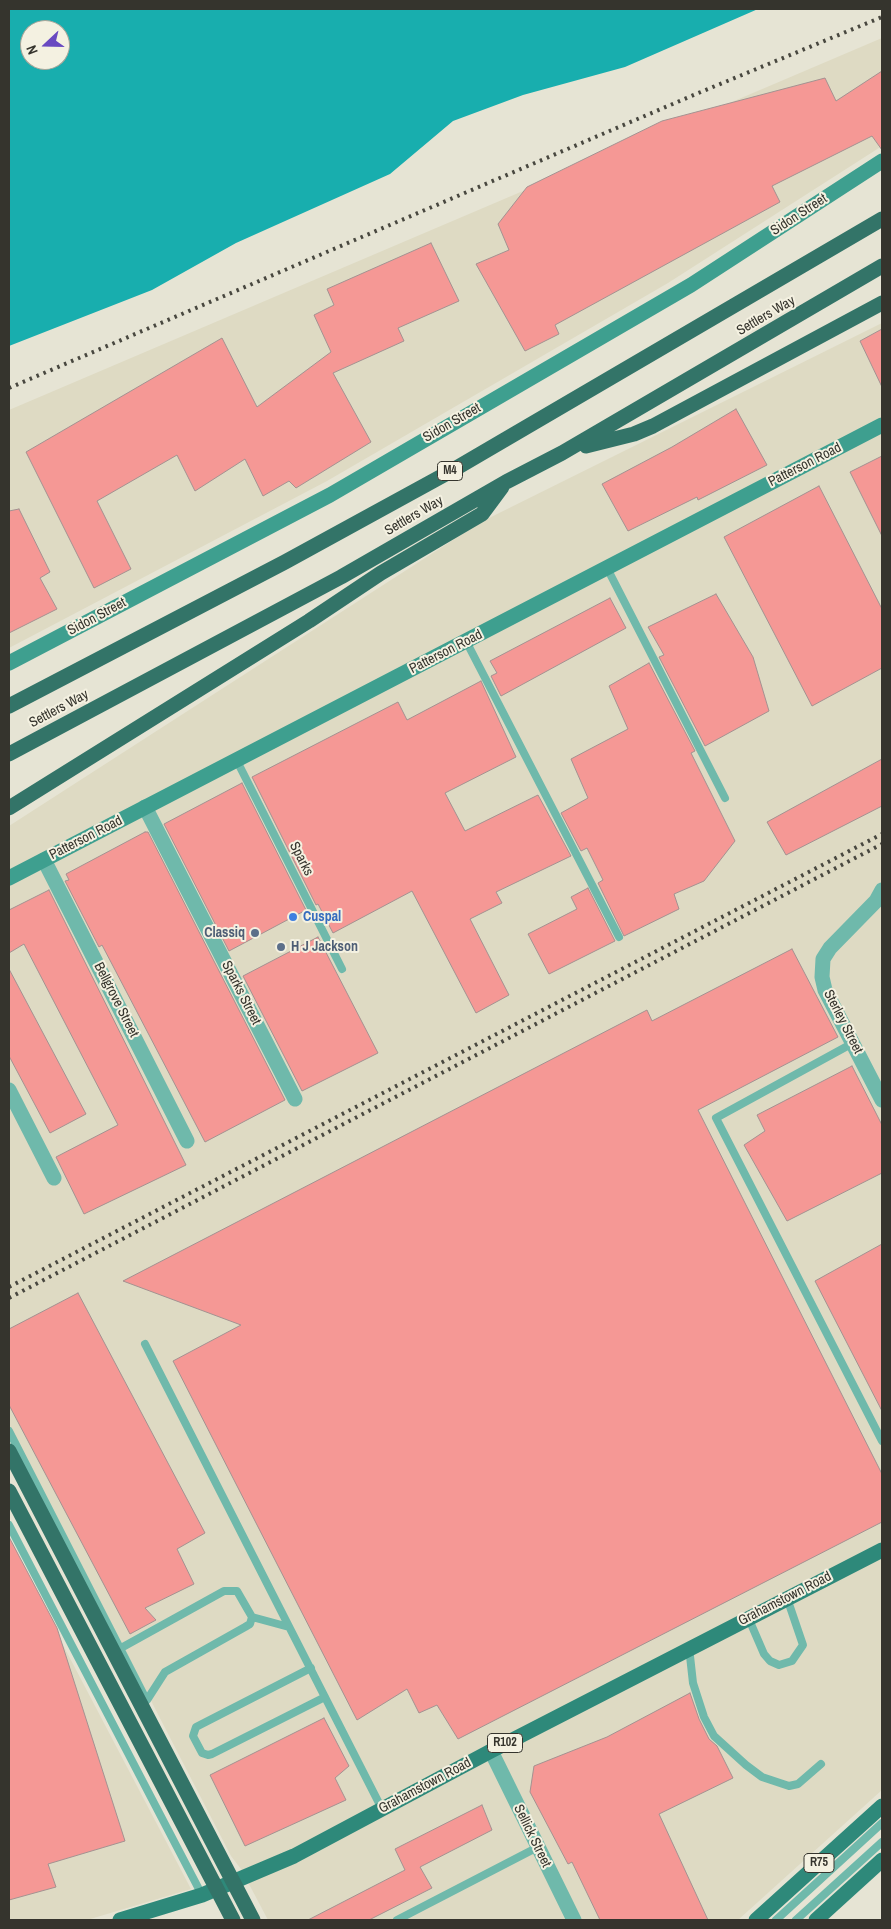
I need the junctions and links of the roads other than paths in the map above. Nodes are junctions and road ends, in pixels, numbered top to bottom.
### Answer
1 (882, 160) edge
2 (882, 219) edge
3 (882, 266) edge
4 (882, 303) edge
5 (882, 425) edge
6 (562, 454) junction
7 (506, 482) junction
8 (607, 568) junction
9 (466, 641) junction
10 (9, 663) edge
11 (9, 706) edge
12 (9, 754) edge
13 (237, 761) junction
14 (725, 798) dead end
15 (145, 807) junction
16 (9, 808) edge
17 (44, 860) junction
18 (9, 878) edge
19 (880, 901) edge
20 (619, 937) dead end
21 (342, 970) dead end
22 (853, 1043) junction
23 (9, 1090) edge
24 (295, 1099) dead end
25 (882, 1100) edge
26 (187, 1140) dead end
27 (54, 1178) dead end
28 (145, 1344) dead end
29 (9, 1432) edge
30 (882, 1441) edge
31 (9, 1451) edge
32 (9, 1491) edge
33 (9, 1525) edge
34 (882, 1550) edge
35 (787, 1598) junction
36 (252, 1617) junction
37 (748, 1617) junction
38 (289, 1627) junction
39 (689, 1647) junction
40 (121, 1648) junction
41 (310, 1668) junction
42 (325, 1697) junction
43 (147, 1700) junction
44 (491, 1751) junction
45 (821, 1764) dead end
46 (882, 1806) edge
47 (382, 1809) junction
48 (882, 1823) edge
49 (882, 1842) edge
50 (538, 1847) junction
51 (882, 1860) edge
52 (239, 1880) junction
53 (202, 1895) junction
54 (120, 1920) edge
55 (233, 1920) edge
56 (253, 1920) edge
57 (397, 1920) edge
58 (574, 1920) edge
59 (756, 1920) edge
60 (776, 1920) edge
61 (796, 1920) edge
62 (816, 1920) edge

1 - 10 street, Sidon Street
2 - 11 highway, Settlers Way / M4
3 - 6 highway, Settlers Way
4 - 6 highway
5 - 8 street, Patterson Road
6 - 7 highway, Settlers Way
7 - 12 highway, Settlers Way
7 - 16 highway
8 - 9 street, Patterson Road
8 - 14 lane
9 - 13 street, Patterson Road
9 - 20 lane
13 - 15 street, Patterson Road
13 - 21 lane, Sparks
15 - 17 street, Patterson Road
15 - 24 street, Sparks Street
17 - 18 street, Patterson Road
17 - 26 street, Bellgrove Street
19 - 22 street, Sterley Street
22 - 25 street, Sterley Street
22 - 30 lane
23 - 27 street
28 - 38 lane
29 - 40 lane
31 - 56 highway
32 - 55 highway
33 - 53 lane
34 - 35 main road, Grahamstown Road / R102
35 - 37 main road, Grahamstown Road / R102
35 - 37 lane
36 - 38 lane
36 - 40 lane
36 - 43 lane
37 - 39 main road, Grahamstown Road / R102
38 - 41 lane
39 - 44 main road, Grahamstown Road / R102
39 - 45 lane
40 - 43 lane
41 - 42 lane
41 - 42 lane
42 - 47 lane
43 - 52 lane
44 - 47 main road, Grahamstown Road / R102
44 - 50 street, Sellick Street
46 - 59 main road, R75
47 - 52 main road, Grahamstown Road / R102
48 - 60 lane
49 - 61 lane
50 - 57 lane
50 - 58 street, Sellick Street
51 - 62 main road
52 - 53 main road, Grahamstown Road / R102
53 - 54 main road, Grahamstown Road / R102

